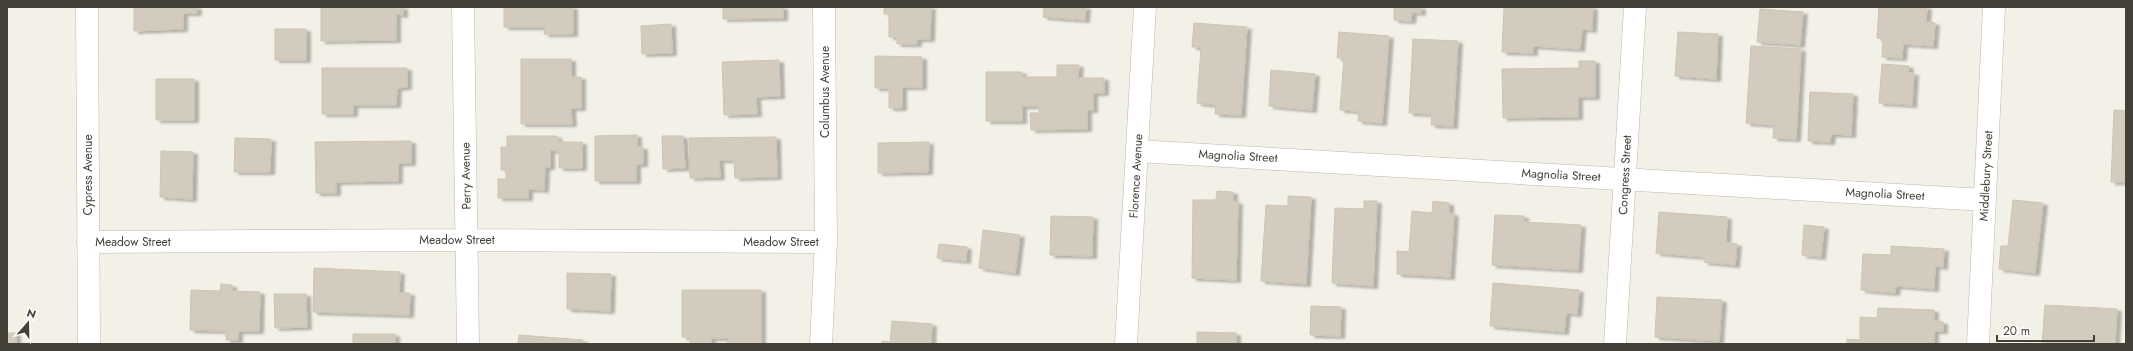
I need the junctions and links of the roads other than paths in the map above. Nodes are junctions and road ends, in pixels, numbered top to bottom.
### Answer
1 (87, 7) edge
2 (463, 7) edge
3 (824, 7) edge
4 (1145, 7) edge
5 (1635, 7) edge
6 (1994, 7) edge
7 (1137, 150) junction
8 (1625, 178) junction
9 (1986, 200) junction
10 (467, 240) junction
11 (88, 242) junction
12 (826, 242) junction
13 (89, 344) edge
14 (468, 344) edge
15 (820, 344) edge
16 (1126, 344) edge
17 (1616, 344) edge
18 (1978, 344) edge

1 - 11 street, Cypress Avenue
2 - 10 street, Perry Avenue
3 - 12 street, Columbus Avenue
4 - 7 street, Florence Avenue
5 - 8 street, Congress Street
6 - 9 street, Middlebury Street
7 - 8 street, Magnolia Street
7 - 16 street, Florence Avenue
8 - 9 street, Magnolia Street
8 - 17 street, Congress Street
9 - 18 street, Middlebury Street
10 - 11 street, Meadow Street
10 - 12 street, Meadow Street
10 - 14 street, Perry Avenue
11 - 13 street, Cypress Avenue
12 - 15 street, Columbus Avenue

